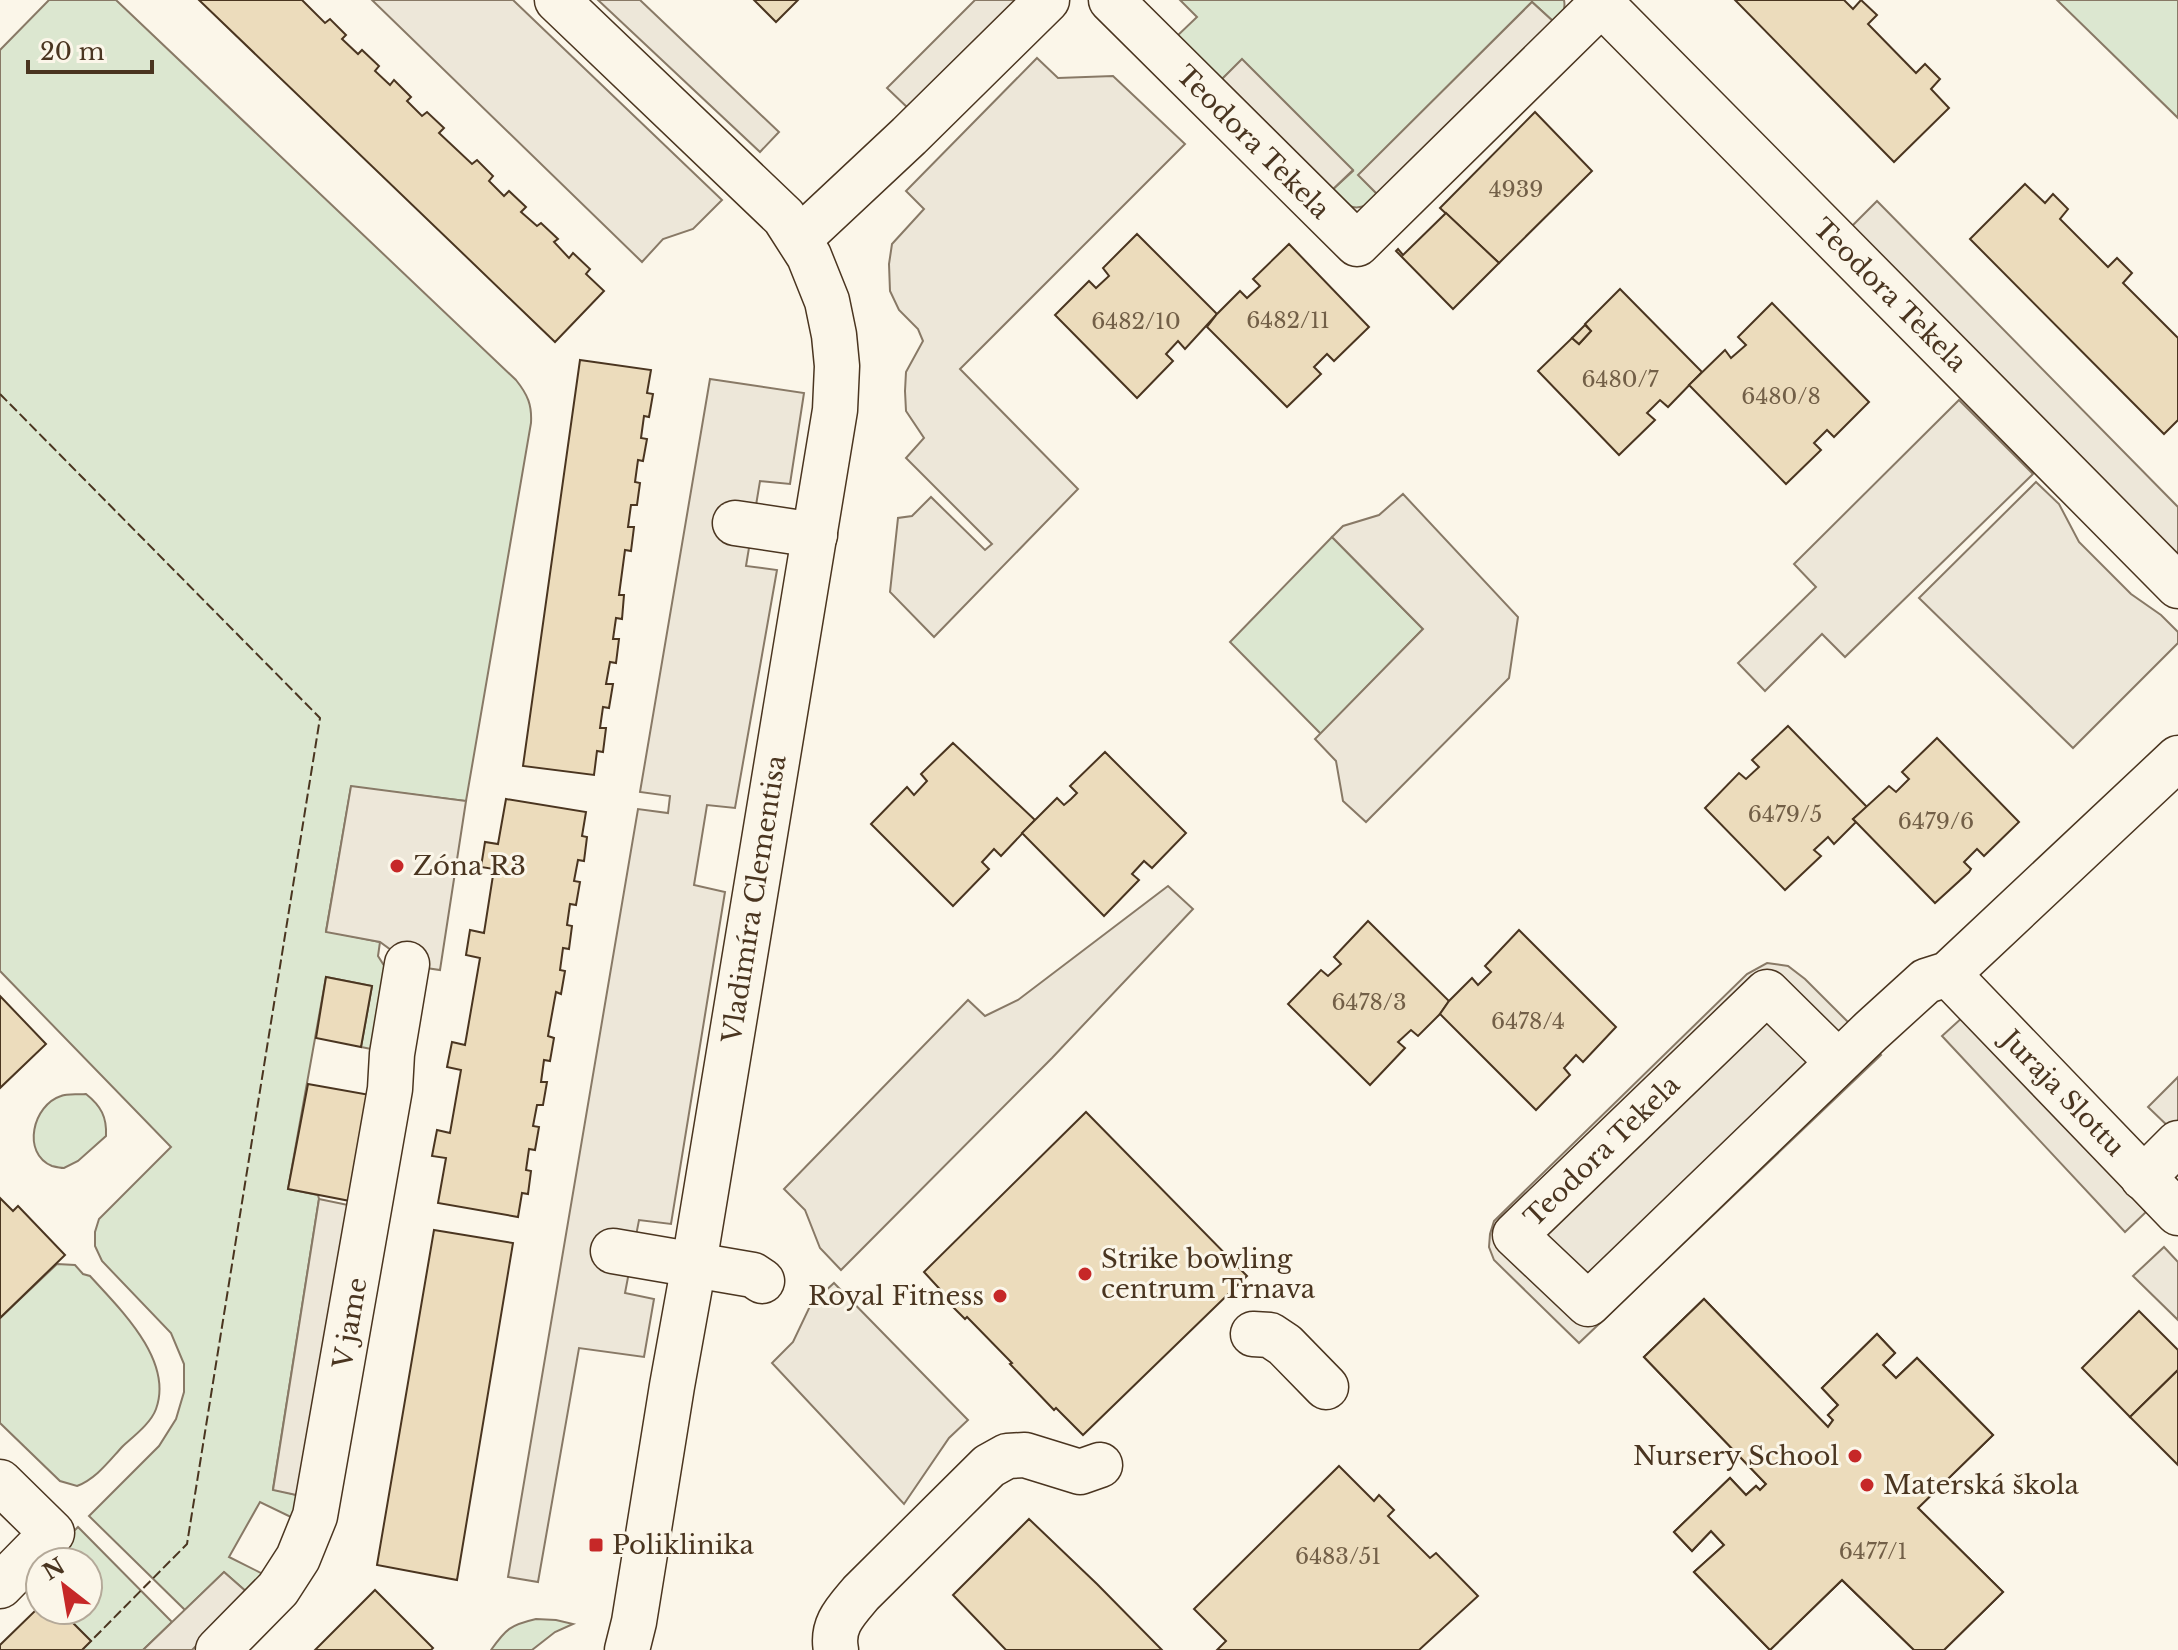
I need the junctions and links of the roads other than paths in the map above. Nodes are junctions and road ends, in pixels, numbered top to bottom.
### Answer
1 (557, 0) edge
2 (1047, 0) edge
3 (1111, 0) edge
4 (1600, 2) edge
5 (799, 239) junction
6 (735, 523) dead end
7 (815, 535) junction
8 (2178, 586) edge
9 (2178, 758) edge
10 (407, 964) dead end
11 (1948, 974) junction
12 (1838, 1062) junction
13 (2178, 1143) edge
14 (2143, 1178) junction
15 (2178, 1213) edge
16 (613, 1251) dead end
17 (694, 1264) junction
18 (762, 1281) dead end
19 (1253, 1334) dead end
20 (1326, 1387) dead end
21 (1100, 1465) dead end
22 (0, 1482) edge
23 (0, 1586) edge
24 (218, 1650) edge
25 (627, 1650) edge
26 (836, 1650) edge

1 - 5 street, Vladimíra Clementisa
2 - 5 street
3 - 4 street, Teodora Tekela
4 - 8 street, Teodora Tekela
5 - 7 street, Vladimíra Clementisa
6 - 7 street
7 - 17 street, Vladimíra Clementisa
9 - 11 street, Teodora Tekela
10 - 24 street, V jame
11 - 12 street, Teodora Tekela
11 - 14 street, Juraja Slottu
12 - 12 street, Teodora Tekela
13 - 14 street
14 - 15 street, Juraja Slottu
16 - 17 street
17 - 18 street
17 - 25 street, Vladimíra Clementisa
19 - 20 street
21 - 26 street
22 - 23 street

